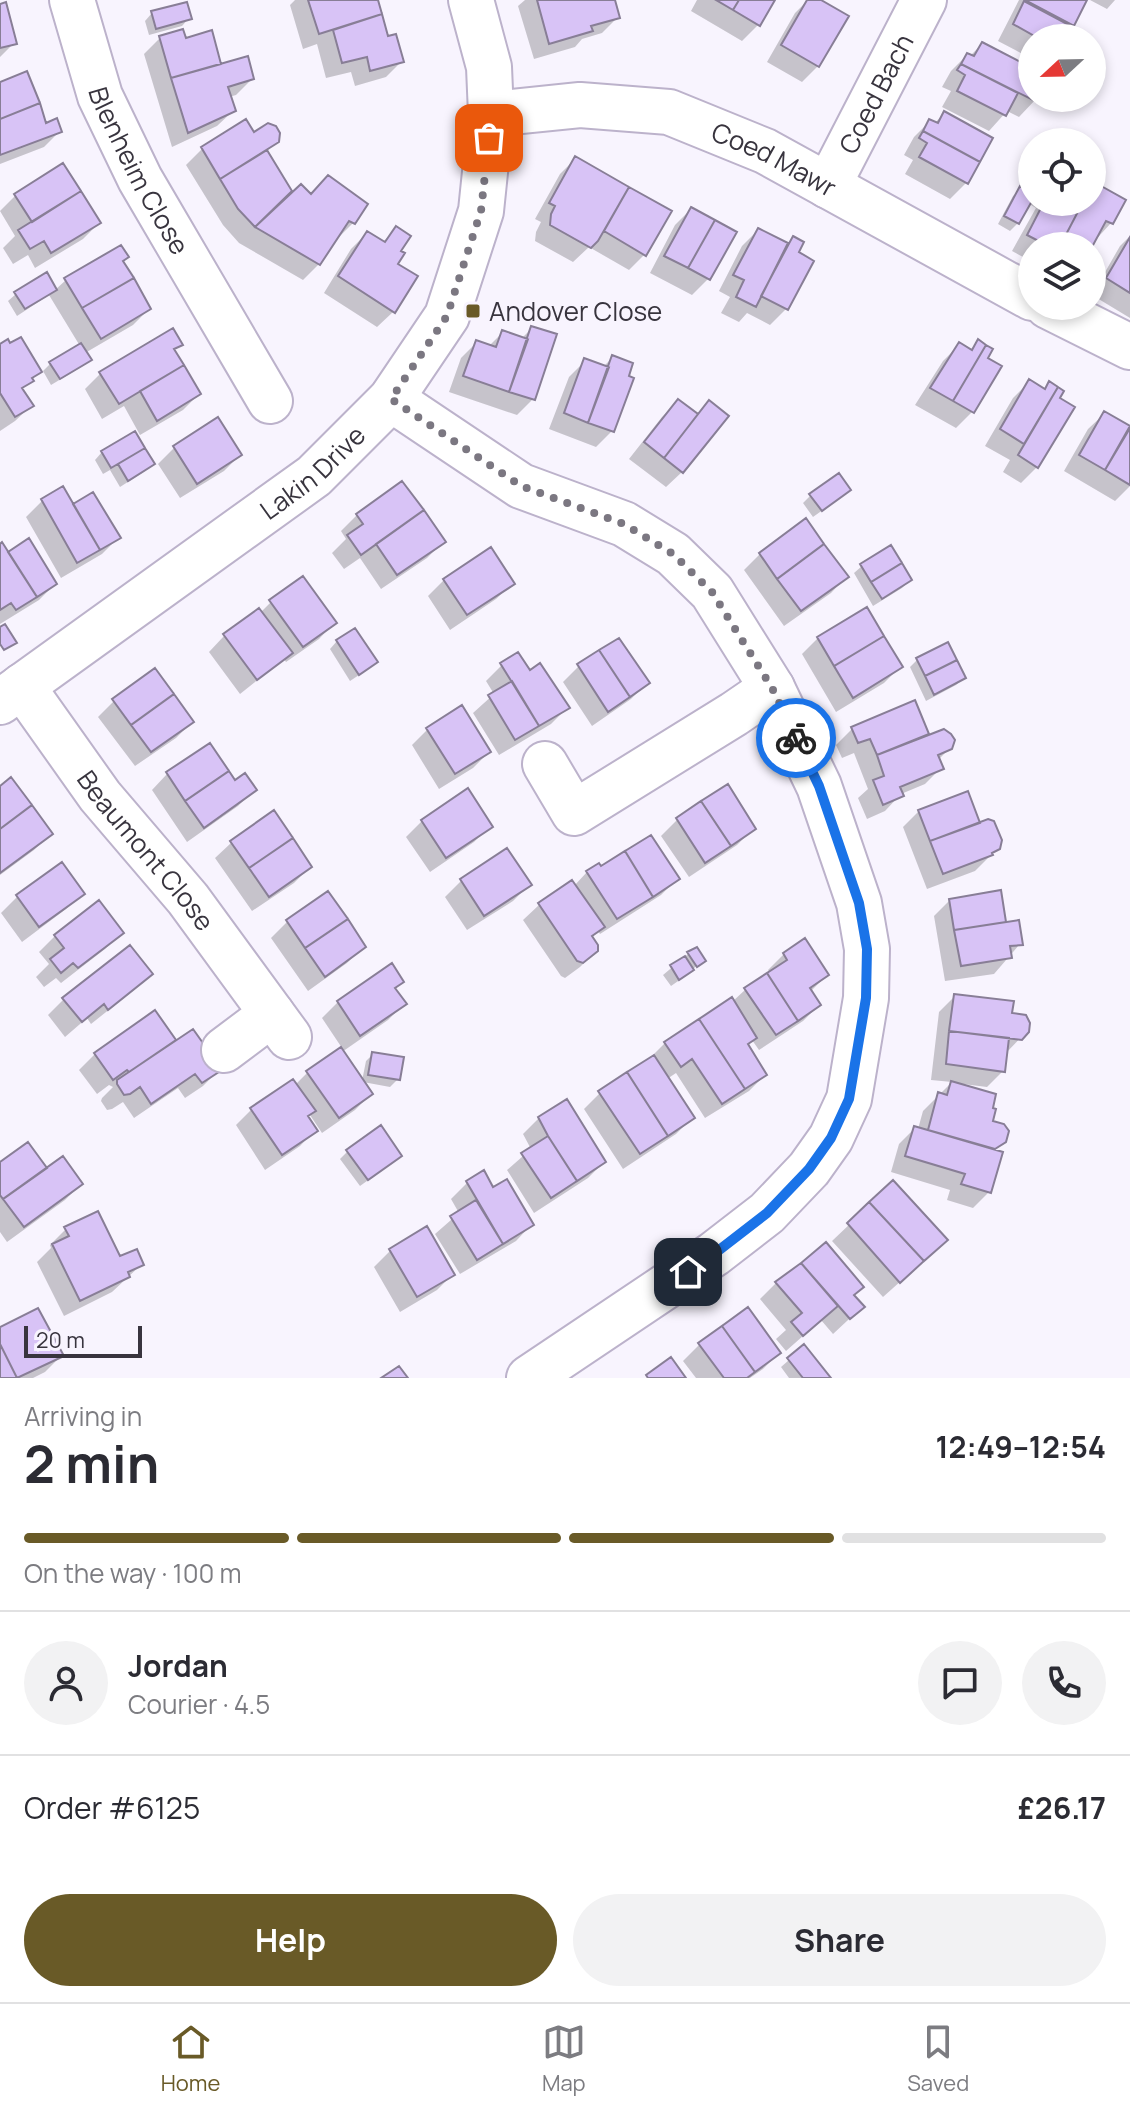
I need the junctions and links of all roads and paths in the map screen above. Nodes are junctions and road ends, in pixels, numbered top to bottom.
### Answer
1 (72, 0) edge
2 (471, 0) edge
3 (924, 0) edge
4 (491, 114) junction
5 (828, 186) junction
6 (1018, 290) edge
7 (1076, 320) edge
8 (1130, 347) edge
9 (391, 399) junction
10 (270, 401) dead end
11 (772, 688) junction
12 (11, 694) edge
13 (545, 764) dead end
14 (224, 1050) dead end
15 (529, 1378) edge

1 - 10 street, Blenheim Close
2 - 4 street, Lakin Drive
3 - 5 street, Coed Bach
4 - 5 street, Coed Mawr
4 - 9 street, Lakin Drive
5 - 6 street, Coed Mawr
7 - 8 street
9 - 11 street
9 - 12 street, Lakin Drive
11 - 13 street
11 - 15 street
12 - 14 street, Beaumont Close

